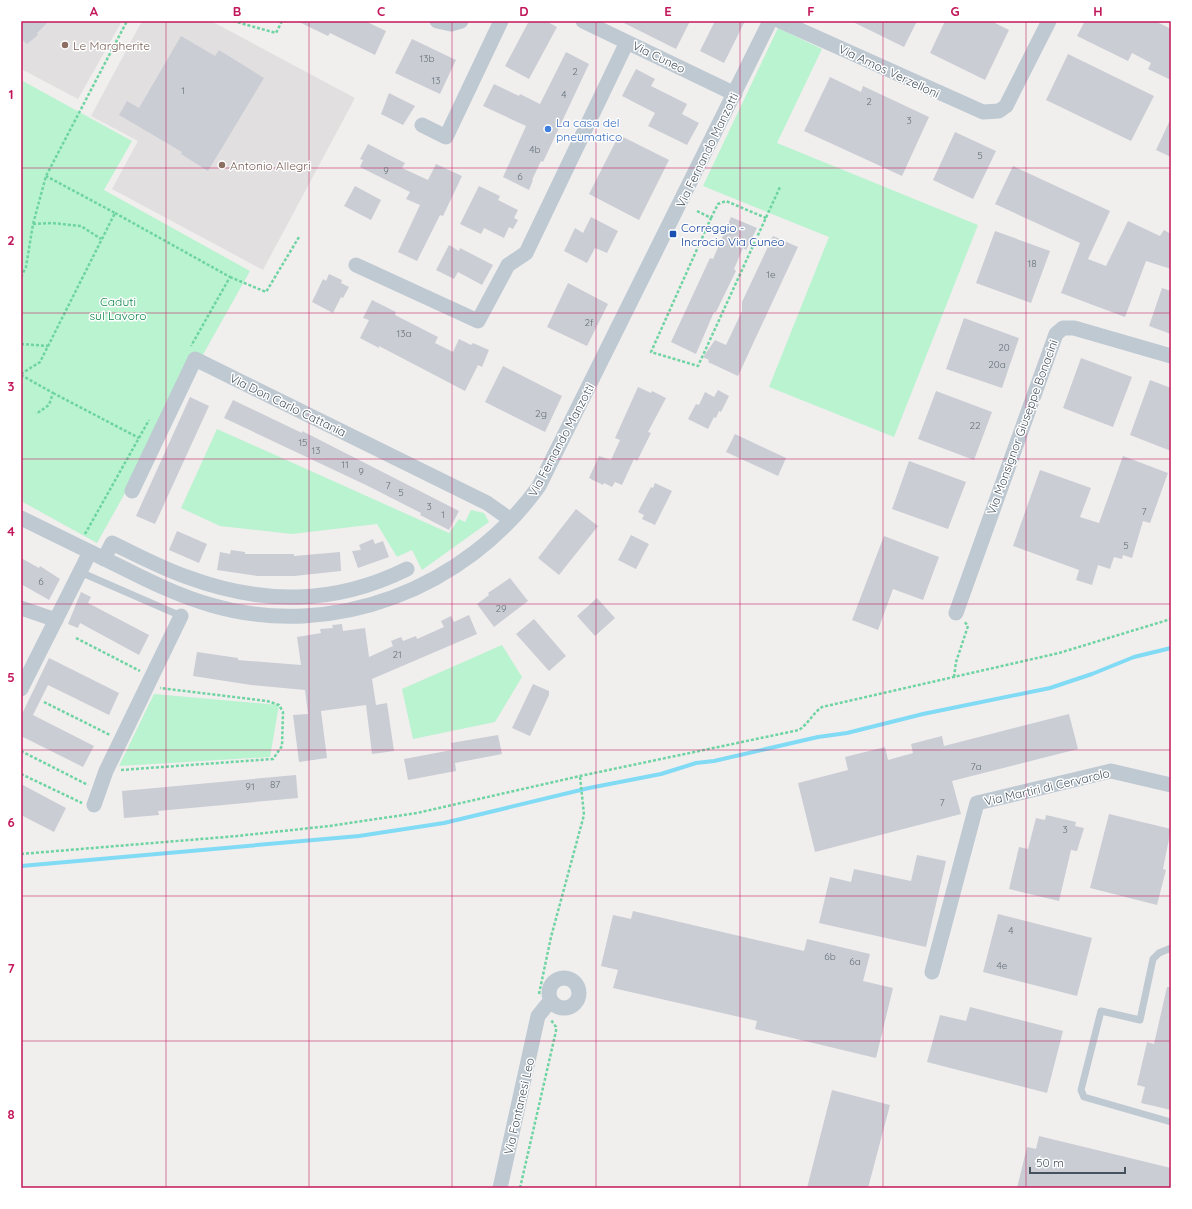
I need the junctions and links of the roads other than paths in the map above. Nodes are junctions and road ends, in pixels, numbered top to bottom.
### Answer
1 (437, 21) edge
2 (462, 21) edge
3 (501, 21) edge
4 (583, 21) edge
5 (770, 21) edge
6 (780, 21) edge
7 (1049, 21) edge
8 (627, 42) junction
9 (735, 94) junction
10 (422, 125) dead end
11 (356, 265) dead end
12 (1171, 356) edge
13 (132, 491) dead end
14 (21, 518) edge
15 (511, 520) junction
16 (95, 550) junction
17 (407, 569) dead end
18 (80, 572) junction
19 (21, 608) edge
20 (956, 613) dead end
21 (182, 616) joint
22 (56, 620) junction
23 (21, 688) edge
24 (1171, 785) edge
25 (94, 805) road end
26 (1171, 948) edge
27 (932, 972) dead end
28 (548, 1012) road end
29 (1171, 1122) edge
30 (500, 1188) edge

1 - 2 street
3 - 10 street
4 - 8 street, Via Cuneo
5 - 9 street, Via Fernando Manzotti
6 - 7 street, Via Amos Verzelloni
8 - 9 street, Via Cuneo
8 - 11 street
9 - 15 street, Via Fernando Manzotti
12 - 20 street, Via Monsignor Giuseppe Bonacini
13 - 15 street, Via Don Carlo Cattania
14 - 16 street, Via Fernando Manzotti
15 - 16 street, Via Fernando Manzotti
16 - 17 street
16 - 18 street
18 - 21 lane
18 - 22 street
19 - 22 street
21 - 25 street
22 - 23 street
24 - 27 street, Via Martiri di Cervarolo
26 - 29 lane
28 - 30 street, Via Fontanesi Leo

